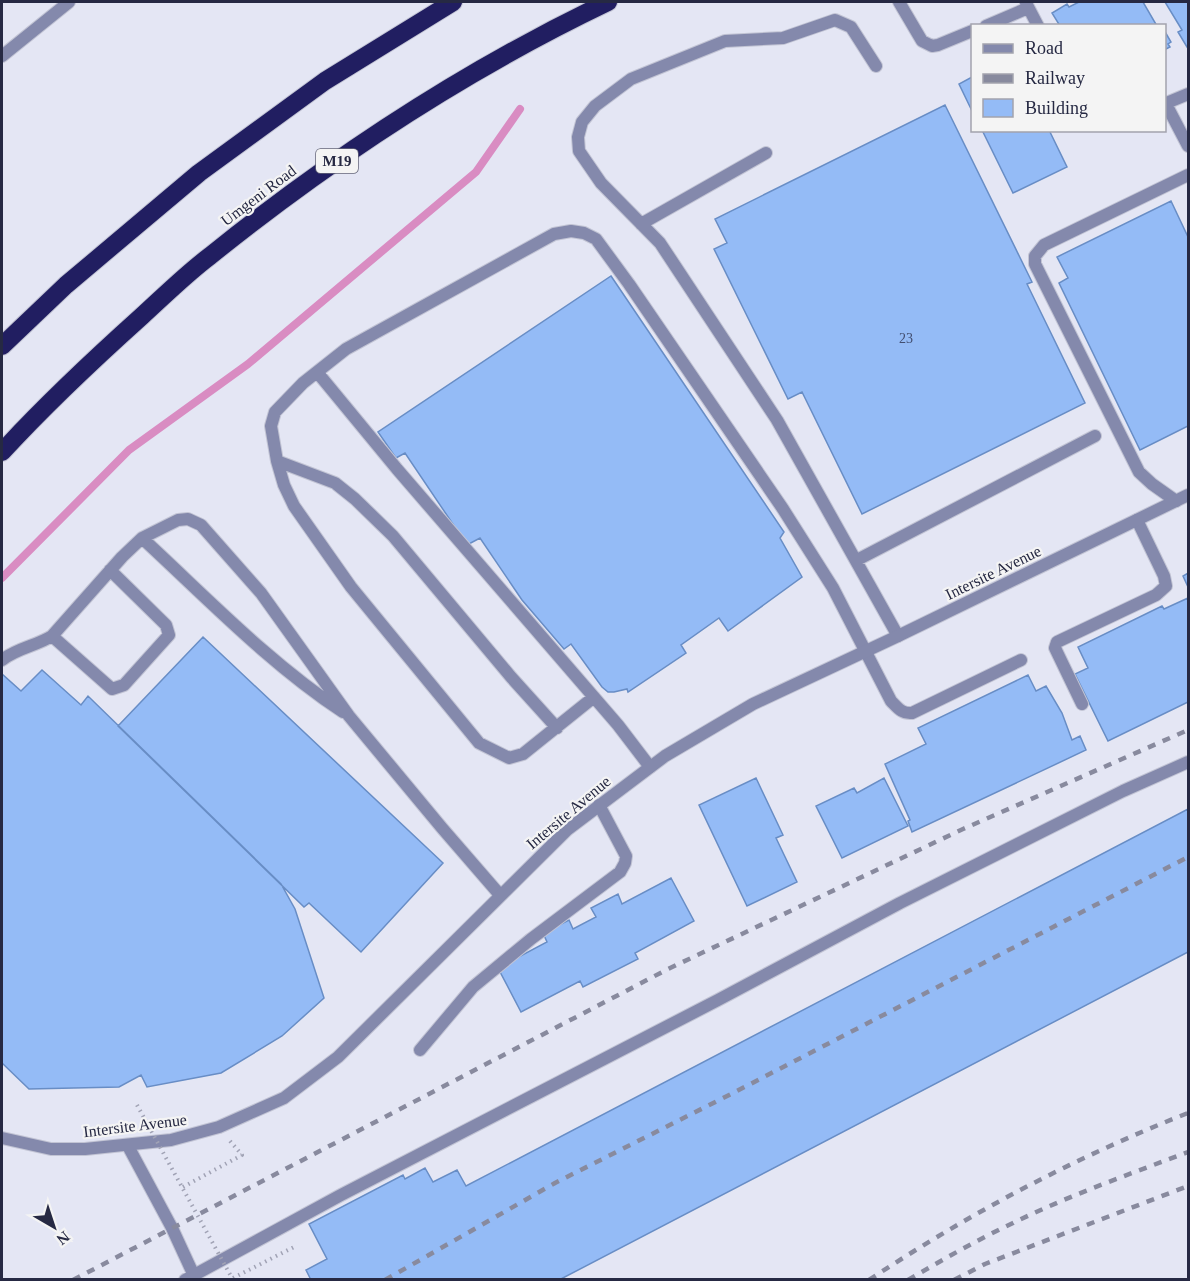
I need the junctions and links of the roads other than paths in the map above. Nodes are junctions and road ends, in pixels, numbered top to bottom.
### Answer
1 (69, 2) edge
2 (453, 2) edge
3 (608, 2) edge
4 (899, 2) edge
5 (1027, 5) edge
6 (990, 24) edge
7 (1037, 24) edge
8 (971, 31) edge
9 (2, 56) edge
10 (876, 66) dead end
11 (1188, 94) edge
12 (1166, 104) edge
13 (1166, 106) edge
14 (1188, 146) edge
15 (766, 153) dead end
16 (1188, 175) edge
17 (642, 224) junction
18 (2, 346) edge
19 (317, 372) junction
20 (34, 416) junction
21 (1095, 436) dead end
22 (2, 452) edge
23 (2, 457) edge
24 (277, 461) junction
25 (1188, 495) edge
26 (1176, 501) junction
27 (1137, 520) junction
28 (142, 538) junction
29 (857, 560) junction
30 (110, 570) junction
31 (52, 636) junction
32 (898, 636) junction
33 (866, 651) junction
34 (2, 660) edge
35 (1021, 660) dead end
36 (594, 697) junction
37 (1082, 704) dead end
38 (349, 716) junction
39 (557, 728) junction
40 (1188, 762) edge
41 (650, 767) junction
42 (599, 805) junction
43 (500, 895) junction
44 (420, 1050) dead end
45 (2, 1138) edge
46 (128, 1146) junction
47 (191, 1278) edge

1 - 9 street
2 - 18 highway
3 - 20 highway, Umgeni Road / M19
4 - 8 street
5 - 6 street
5 - 7 street
10 - 17 street
11 - 12 street
13 - 14 street
15 - 17 street
16 - 26 street
17 - 29 street
19 - 24 street
19 - 33 street
19 - 36 street
20 - 22 highway, Umgeni Road / M19
20 - 23 highway
21 - 29 street
24 - 39 street
24 - 39 street
25 - 26 street, Intersite Avenue
26 - 27 street, Intersite Avenue
27 - 32 street, Intersite Avenue
27 - 37 street
28 - 30 street
28 - 38 street
28 - 38 street
29 - 32 street
30 - 31 street
30 - 31 street
31 - 34 street
32 - 33 street, Intersite Avenue
33 - 35 street
33 - 41 street, Intersite Avenue
36 - 39 street
36 - 41 street
38 - 43 street
40 - 47 street
41 - 42 street, Intersite Avenue
42 - 43 street, Intersite Avenue
42 - 44 street
43 - 46 street, Intersite Avenue
45 - 46 street, Intersite Avenue
46 - 47 street

